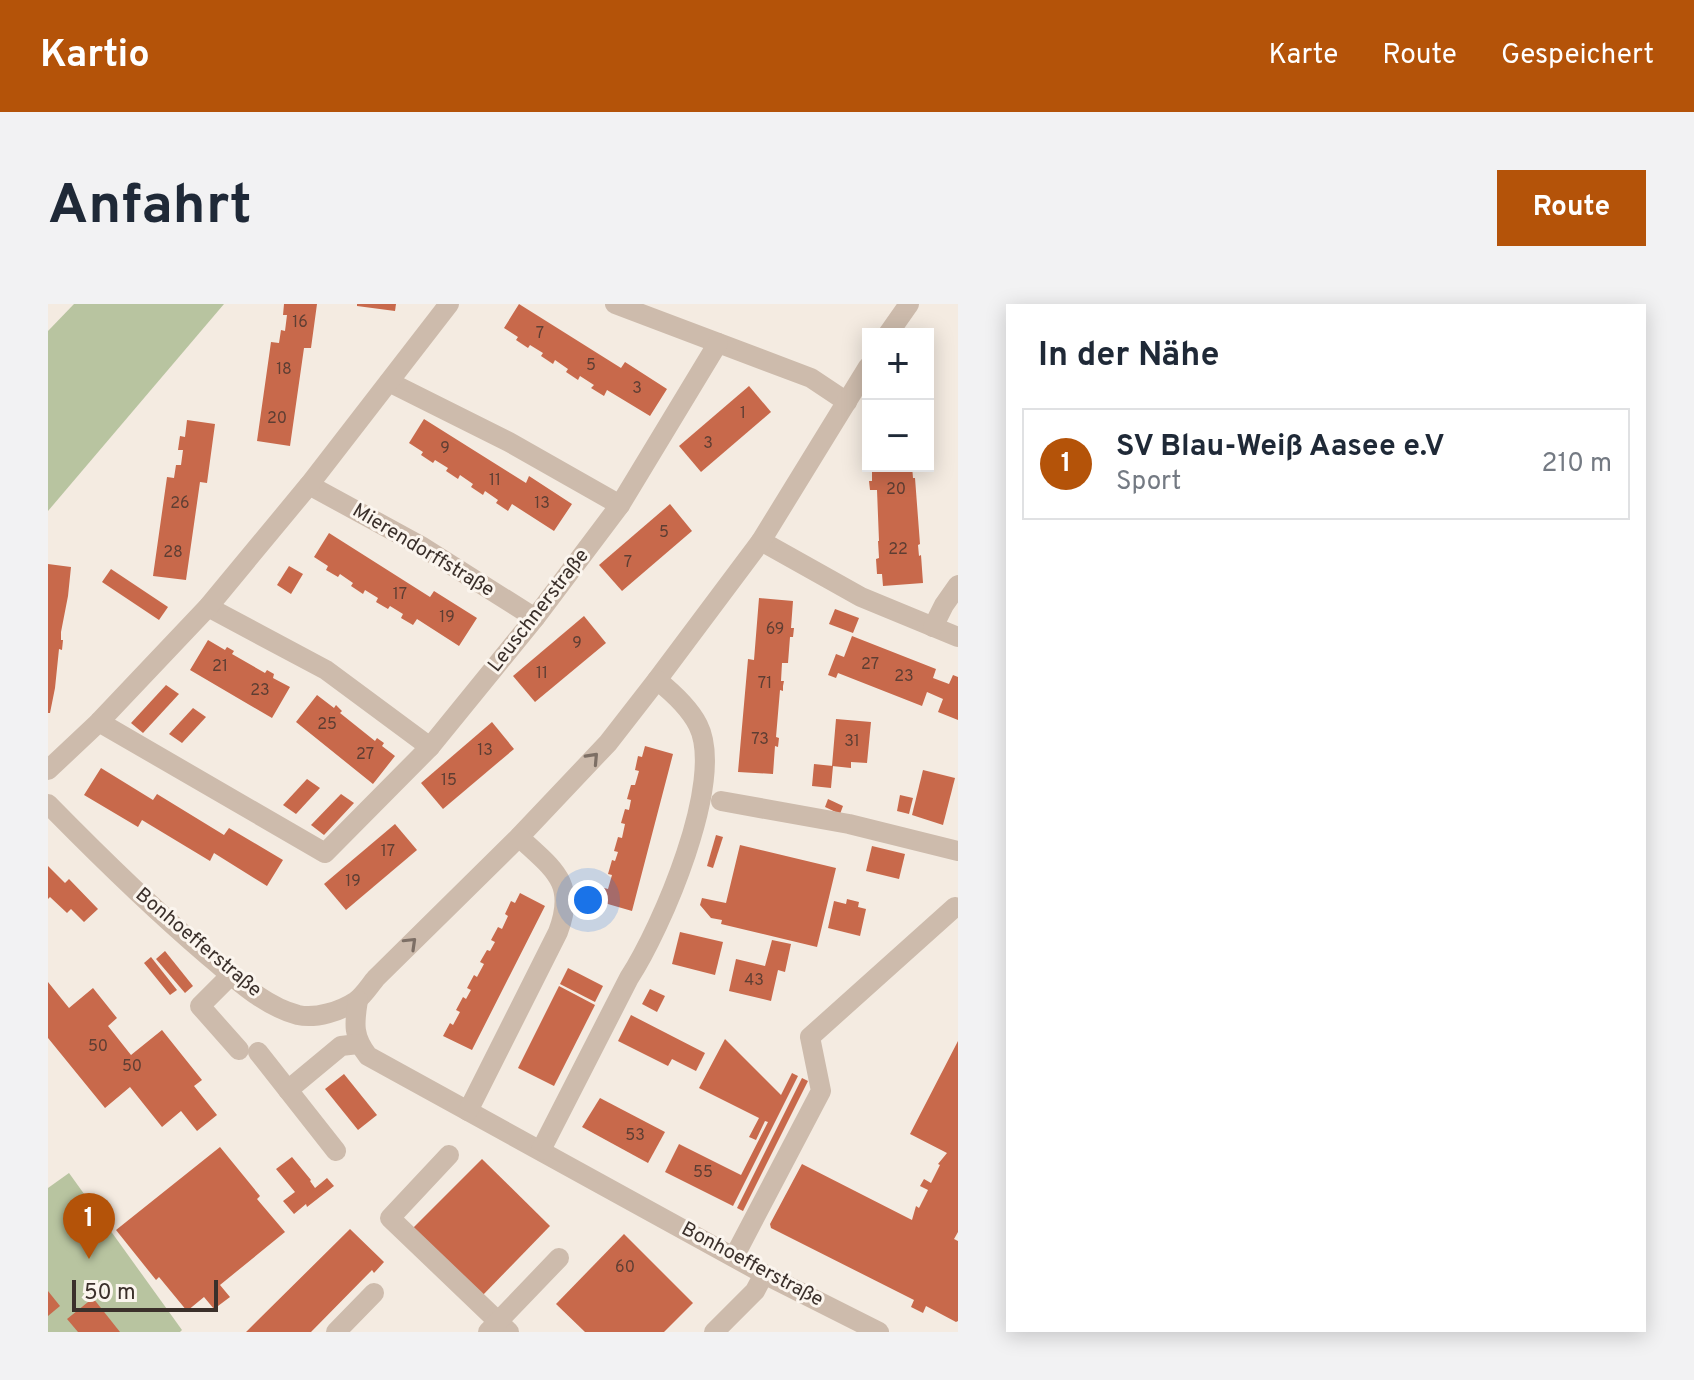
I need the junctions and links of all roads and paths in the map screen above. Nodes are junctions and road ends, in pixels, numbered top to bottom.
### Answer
1 (449, 304) edge
2 (615, 304) edge
3 (909, 304) edge
4 (892, 328) edge
5 (718, 343) junction
6 (862, 377) edge
7 (389, 382) junction
8 (847, 402) junction
9 (309, 485) junction
10 (620, 505) junction
11 (761, 541) junction
12 (958, 585) edge
13 (208, 607) junction
14 (535, 618) junction
15 (933, 627) junction
16 (958, 637) edge
17 (657, 680) junction
18 (99, 722) junction
19 (430, 747) junction
20 (48, 770) edge
21 (721, 801) dead end
22 (48, 804) edge
23 (519, 837) junction
24 (958, 851) edge
25 (955, 907) dead end
26 (231, 975) junction
27 (358, 1000) junction
28 (358, 1044) junction
29 (288, 1090) junction
30 (468, 1111) junction
31 (541, 1150) junction
32 (336, 1151) dead end
33 (449, 1155) dead end
34 (734, 1257) junction
35 (559, 1258) dead end
36 (764, 1274) junction
37 (374, 1293) dead end
38 (498, 1328) edge
39 (336, 1332) edge
40 (714, 1332) edge
41 (879, 1332) edge

1 - 7 street
2 - 5 street
3 - 4 street
5 - 8 street
5 - 10 street, Leuschnerstraße
6 - 8 street
7 - 9 street
7 - 10 street
8 - 11 street
9 - 13 street
9 - 14 street, Mierendorffstraße
10 - 14 street, Leuschnerstraße
11 - 15 street
11 - 17 street
12 - 15 street
13 - 18 street
13 - 19 street
14 - 19 street, Leuschnerstraße
15 - 16 street
23 -> 17 street
17 - 31 street
18 - 19 street, Leuschnerstraße
18 - 20 street
21 - 24 street
22 - 26 street, Bonhoefferstraße
27 -> 23 street
23 - 30 street
25 - 34 street
26 - 27 street, Bonhoefferstraße
26 - 29 street
27 - 28 street
28 - 29 street
28 - 30 street, Bonhoefferstraße
29 - 32 street
30 - 31 street, Bonhoefferstraße
31 - 34 street, Bonhoefferstraße
33 - 38 street
34 - 36 street, Bonhoefferstraße
35 - 38 street
36 - 40 street
36 - 41 street, Bonhoefferstraße
37 - 39 street

